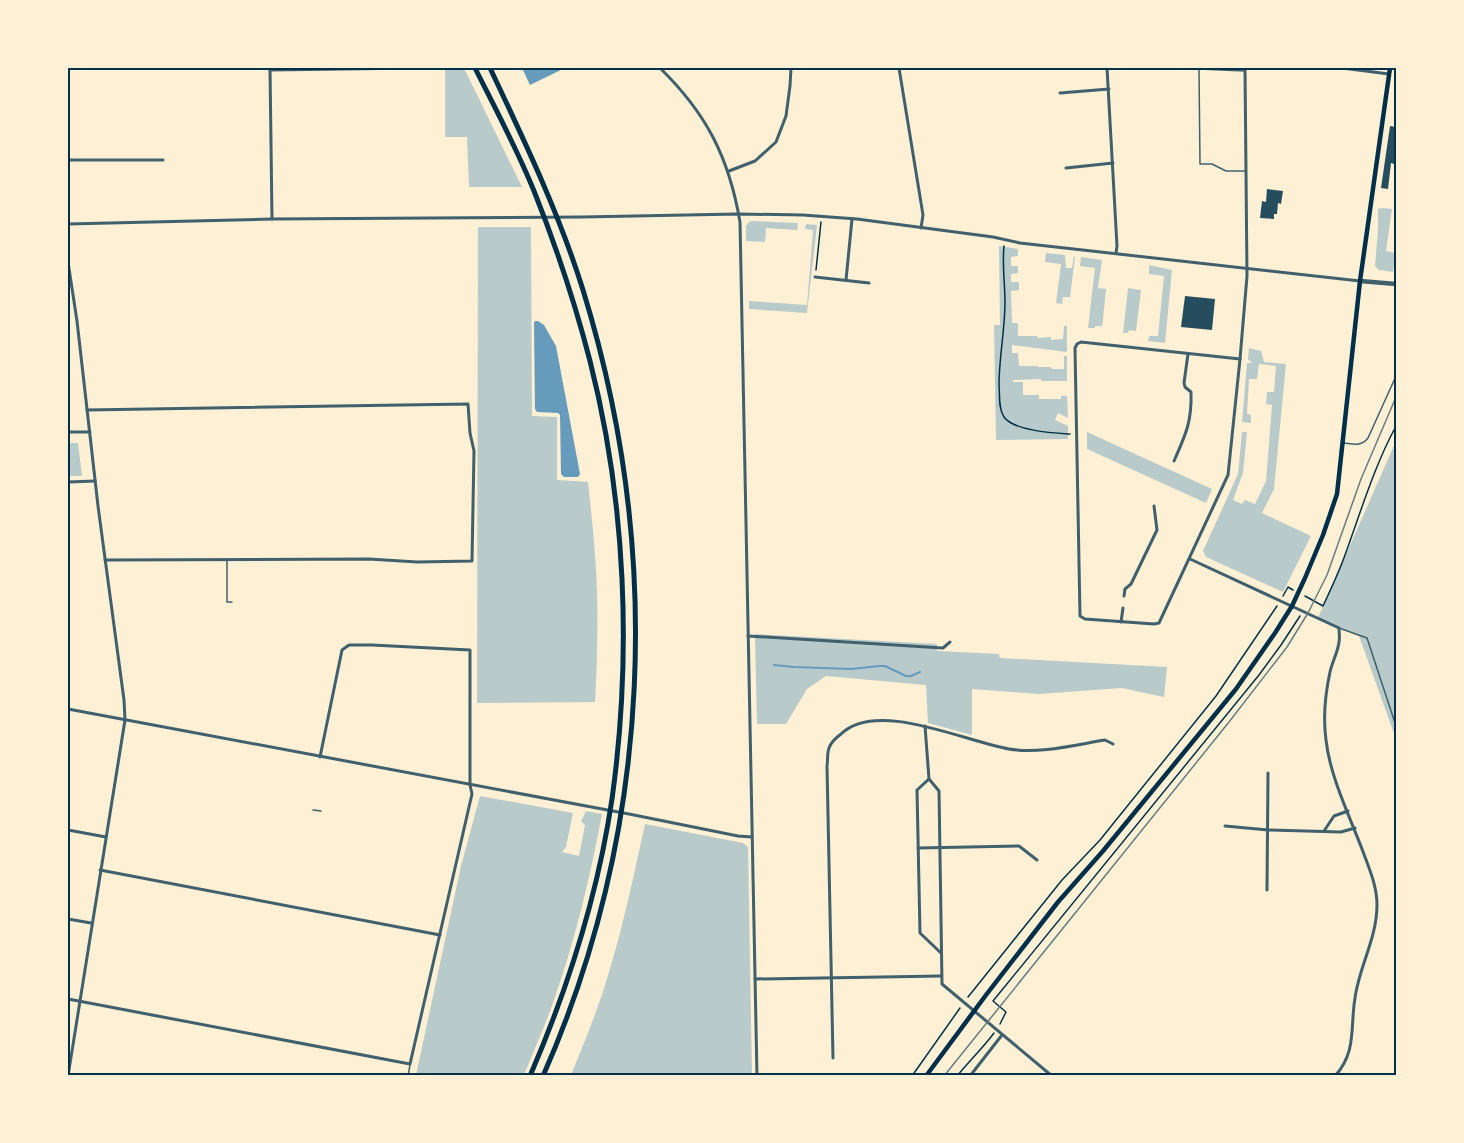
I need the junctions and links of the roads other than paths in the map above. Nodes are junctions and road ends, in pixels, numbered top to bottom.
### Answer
1 (416, 68) edge
2 (475, 68) edge
3 (490, 68) edge
4 (660, 68) edge
5 (791, 68) edge
6 (899, 68) edge
7 (1107, 68) edge
8 (1342, 68) edge
9 (1390, 68) edge
10 (270, 69) edge
11 (1245, 69) edge
12 (1389, 74) junction
13 (1109, 89) junction
14 (1060, 93) dead end
15 (68, 160) edge
16 (163, 160) dead end
17 (1113, 163) junction
18 (1066, 168) dead end
19 (728, 171) junction
20 (1246, 171) junction
21 (738, 214) junction
22 (272, 219) junction
23 (852, 219) junction
24 (68, 224) edge
25 (921, 228) junction
26 (1116, 253) junction
27 (68, 261) edge
28 (1247, 269) junction
29 (815, 277) road end
30 (846, 280) junction
31 (1360, 281) junction
32 (869, 283) dead end
33 (1396, 284) edge
34 (1188, 354) junction
35 (1240, 359) junction
36 (1396, 376) edge
37 (87, 410) junction
38 (68, 432) edge
39 (90, 432) junction
40 (1343, 443) junction
41 (1174, 461) dead end
42 (95, 481) junction
43 (68, 482) edge
44 (1154, 506) dead end
45 (1190, 559) junction
46 (105, 560) junction
47 (227, 560) junction
48 (1124, 596) dead end
49 (232, 602) dead end
50 (1292, 606) junction
51 (1123, 608) dead end
52 (1121, 622) junction
53 (1339, 628) junction
54 (748, 636) junction
55 (950, 642) dead end
56 (68, 709) edge
57 (125, 720) junction
58 (925, 726) junction
59 (1396, 726) edge
60 (1113, 744) dead end
61 (320, 757) junction
62 (1268, 772) dead end
63 (929, 778) junction
64 (470, 785) junction
65 (313, 810) dead end
66 (321, 811) dead end
67 (1348, 811) junction
68 (1225, 826) dead end
69 (1355, 828) junction
70 (68, 830) edge
71 (1268, 830) junction
72 (1324, 831) junction
73 (106, 837) junction
74 (752, 837) junction
75 (918, 848) junction
76 (940, 848) junction
77 (1037, 861) dead end
78 (100, 870) junction
79 (1267, 890) dead end
80 (68, 919) edge
81 (92, 923) junction
82 (440, 935) junction
83 (941, 953) junction
84 (941, 976) junction
85 (755, 979) junction
86 (832, 979) junction
87 (68, 999) edge
88 (79, 1001) junction
89 (974, 1011) junction
90 (1002, 1035) junction
91 (833, 1058) dead end
92 (410, 1064) junction
93 (68, 1076) edge
94 (408, 1076) edge
95 (530, 1076) edge
96 (543, 1076) edge
97 (757, 1076) edge
98 (926, 1076) edge
99 (970, 1076) edge
100 (1052, 1076) edge
101 (1335, 1076) edge

1 - 10 street
2 - 95 highway
3 - 96 highway
4 - 19 street
5 - 19 street
6 - 25 street
7 - 13 street
8 - 12 street
9 - 12 main road
10 - 22 street
11 - 20 street
11 - 20 lane
12 - 31 main road
13 - 14 street
13 - 17 street
15 - 16 street
17 - 18 street
17 - 26 street
19 - 21 street
20 - 28 street
21 - 22 street
21 - 23 street
21 - 54 street
22 - 24 street
23 - 25 street
23 - 30 street
25 - 26 street
26 - 28 street
27 - 37 street
28 - 31 street
28 - 35 street
29 - 30 street
30 - 32 street
31 - 33 street
31 - 40 main road
34 - 35 street
34 - 41 street
34 - 52 street
35 - 45 street
36 - 40 lane
37 - 39 street
37 - 47 street
38 - 39 street
39 - 42 street
40 - 50 main road
42 - 43 street
42 - 46 street
44 - 48 street
45 - 50 street
45 - 52 street
46 - 47 street
46 - 57 street
47 - 49 lane
50 - 53 street
50 - 89 main road
51 - 52 street
53 - 59 lane
53 - 67 street
54 - 55 street
54 - 74 street
56 - 57 street
57 - 61 street
57 - 73 street
58 - 60 street
58 - 63 street
58 - 86 street
61 - 64 street
61 - 64 street
62 - 71 street
63 - 75 street
63 - 76 street
64 - 74 street
64 - 82 street
65 - 66 lane
67 - 69 street
67 - 72 street
68 - 71 street
69 - 72 street
69 - 101 street
70 - 73 street
71 - 72 street
71 - 79 street
73 - 78 street
74 - 85 street
75 - 76 street
75 - 83 street
76 - 77 street
76 - 83 street
78 - 81 street
78 - 82 street
80 - 81 street
81 - 88 street
82 - 92 street
83 - 84 street
84 - 86 street
84 - 89 street
85 - 86 street
85 - 97 street
86 - 91 street
87 - 88 street
88 - 92 street
88 - 93 street
89 - 90 street
89 - 98 main road
90 - 99 street
90 - 100 street
92 - 94 lane

